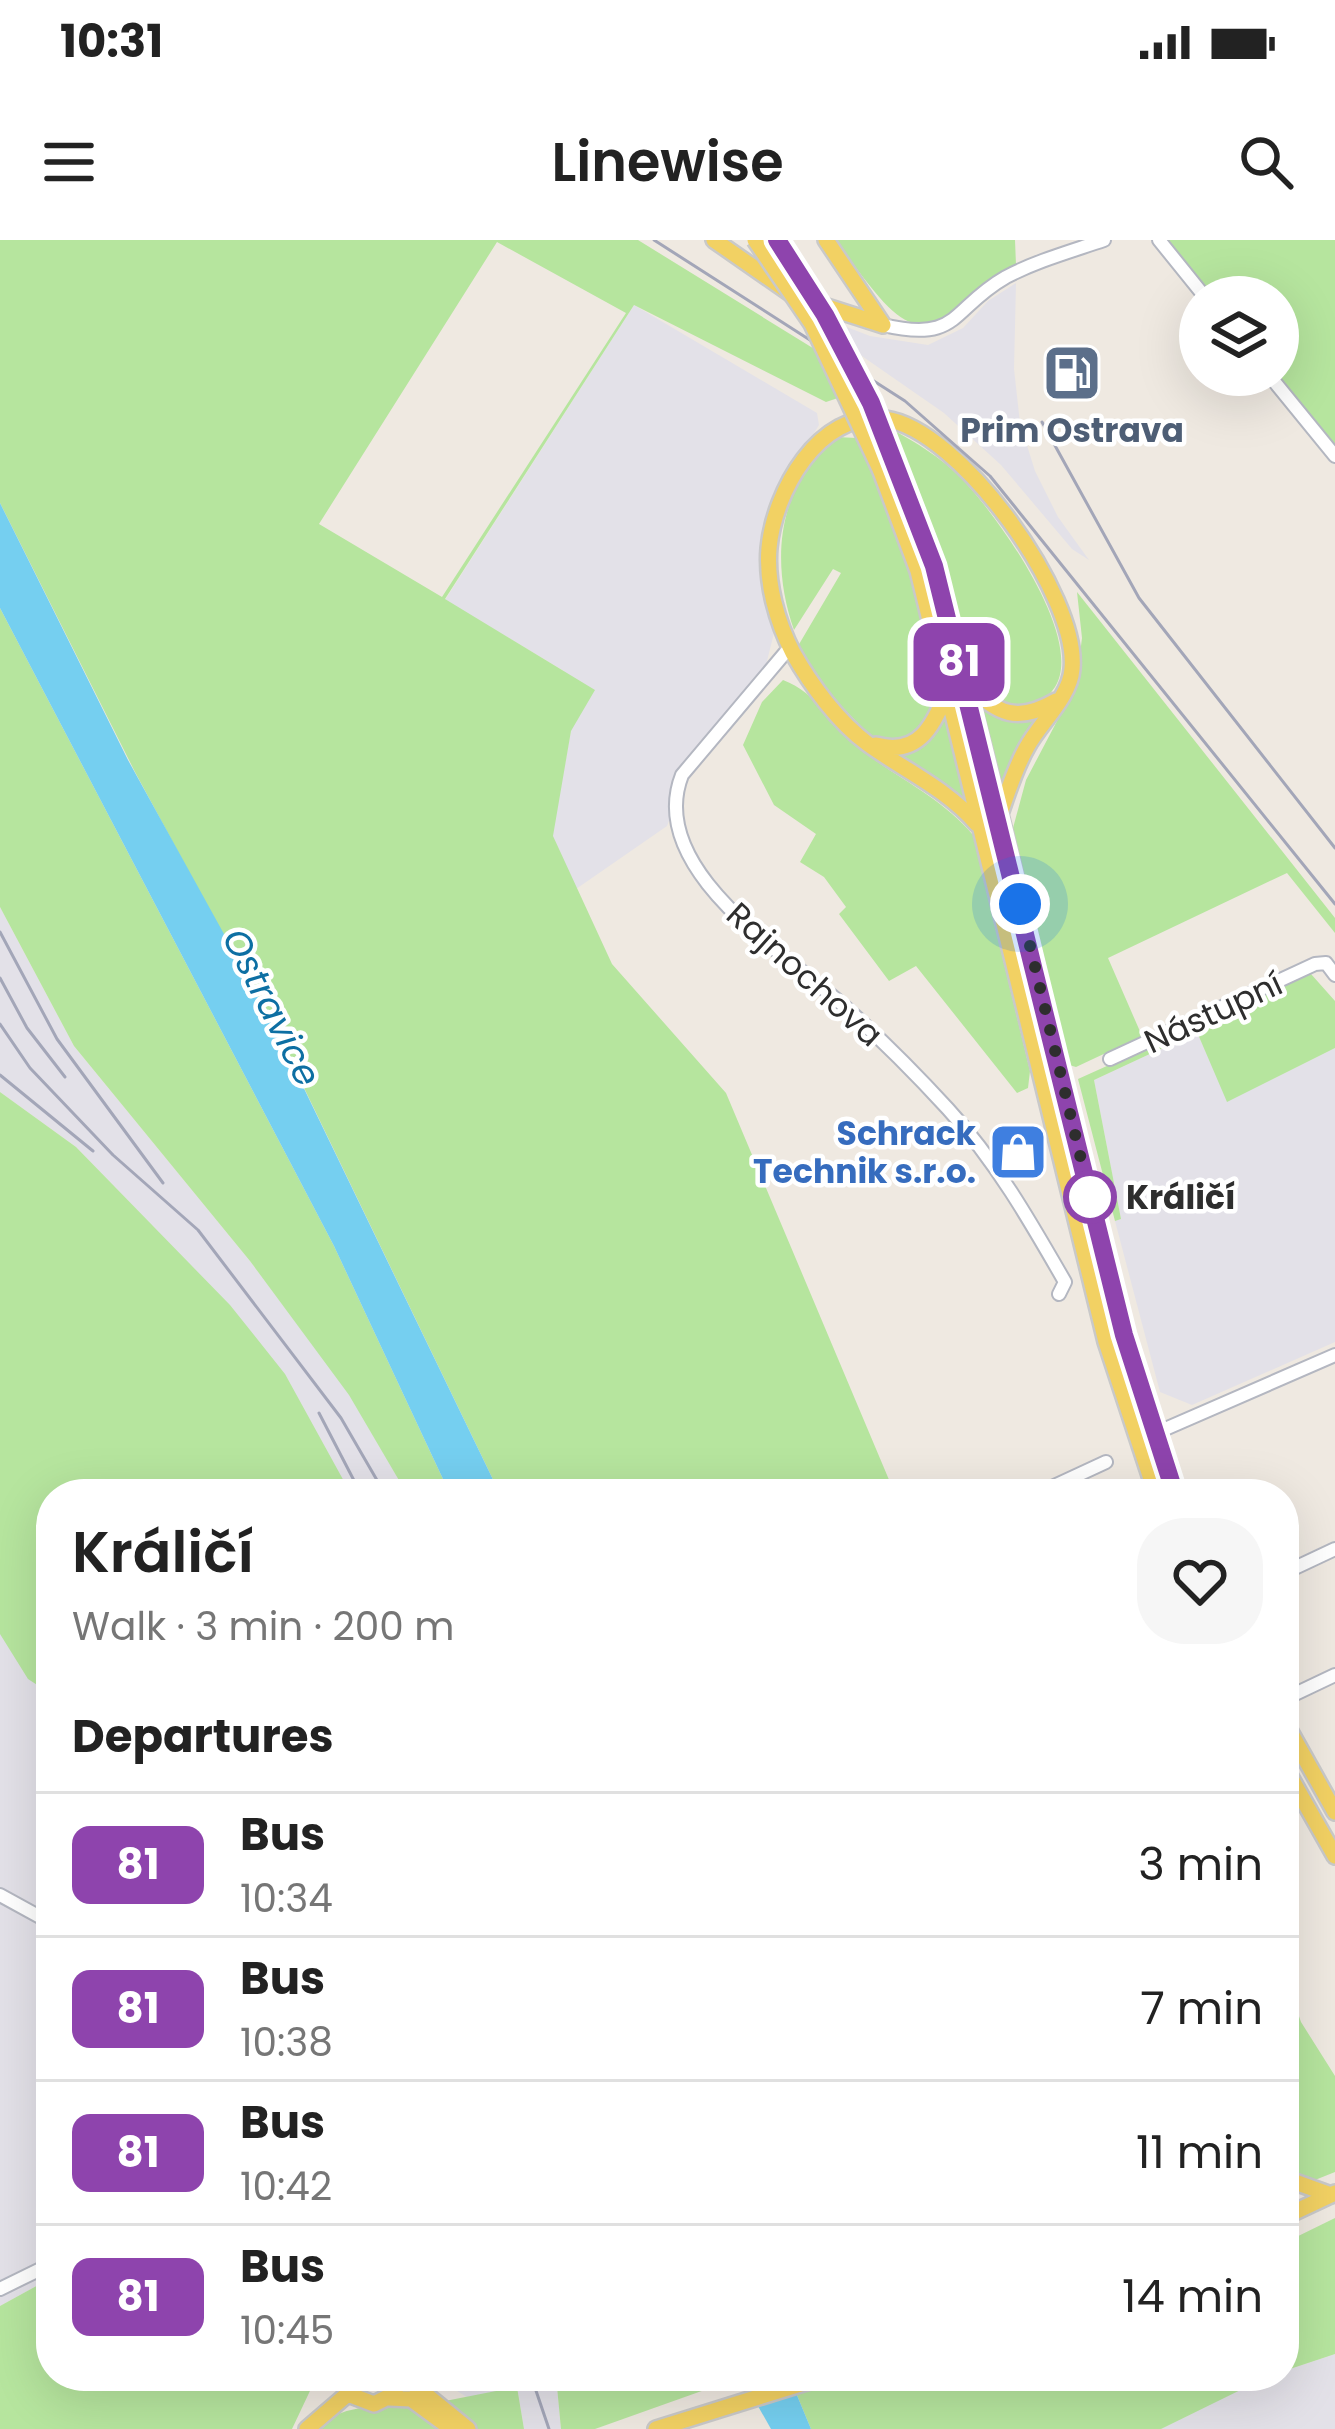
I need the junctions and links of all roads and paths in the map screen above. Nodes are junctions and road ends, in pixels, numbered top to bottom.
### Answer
1 (714, 240) edge
2 (755, 240) edge
3 (777, 240) edge
4 (826, 240) edge
5 (1104, 240) edge
6 (1159, 240) edge
7 (1188, 276) edge
8 (883, 325) junction
9 (1286, 396) edge
10 (1335, 456) edge
11 (790, 647) junction
12 (956, 685) junction
13 (1058, 700) junction
14 (863, 740) junction
15 (999, 817) junction
16 (982, 830) junction
17 (1335, 975) edge
18 (1110, 1059) dead end
19 (1060, 1294) dead end
20 (1335, 1355) edge
21 (1154, 1434) junction
22 (1136, 1441) junction
23 (1106, 1462) dead end
24 (1069, 1479) edge
25 (1150, 1479) edge
26 (1170, 1479) edge
27 (1335, 1549) edge
28 (1299, 1566) edge
29 (1335, 1675) edge
30 (1299, 1692) edge
31 (1299, 1747) edge
32 (1306, 1759) junction
33 (1299, 1762) edge
34 (1299, 1793) edge
35 (1299, 1807) edge
36 (1335, 1812) edge
37 (1316, 1823) junction
38 (1335, 1856) edge
39 (0, 1895) edge
40 (36, 1914) edge
41 (1299, 2183) edge
42 (1333, 2194) edge
43 (1299, 2210) edge
44 (36, 2271) edge
45 (0, 2289) edge
46 (341, 2391) edge
47 (354, 2391) edge
48 (394, 2391) edge
49 (421, 2391) edge
50 (778, 2391) edge
51 (390, 2398) junction
52 (307, 2429) edge
53 (452, 2429) edge
54 (468, 2429) edge
55 (656, 2429) edge

1 - 8 main road
2 - 12 main road, bridge
3 - 12 main road, bridge
4 - 8 main road
5 - 8 street
6 - 7 street
9 - 10 street
11 - 13 main road
11 - 14 main road
11 - 19 street, Rajnochova
12 - 13 main road
12 - 14 main road
12 - 15 main road
12 - 16 main road
13 - 15 main road
14 - 16 main road
15 - 21 main road
16 - 22 main road
17 - 18 street, Nástupní
20 - 21 street
21 - 22 street
21 - 26 main road
22 - 25 main road
23 - 24 street
27 - 28 street
29 - 30 street
31 - 32 main road
32 - 33 main road
32 - 36 main road
34 - 37 main road
35 - 37 main road
37 - 38 main road
39 - 40 street
41 - 42 main road
42 - 43 main road
44 - 45 street
46 - 52 main road
47 - 51 main road
48 - 51 main road
49 - 54 main road
50 - 55 main road
51 - 53 main road

